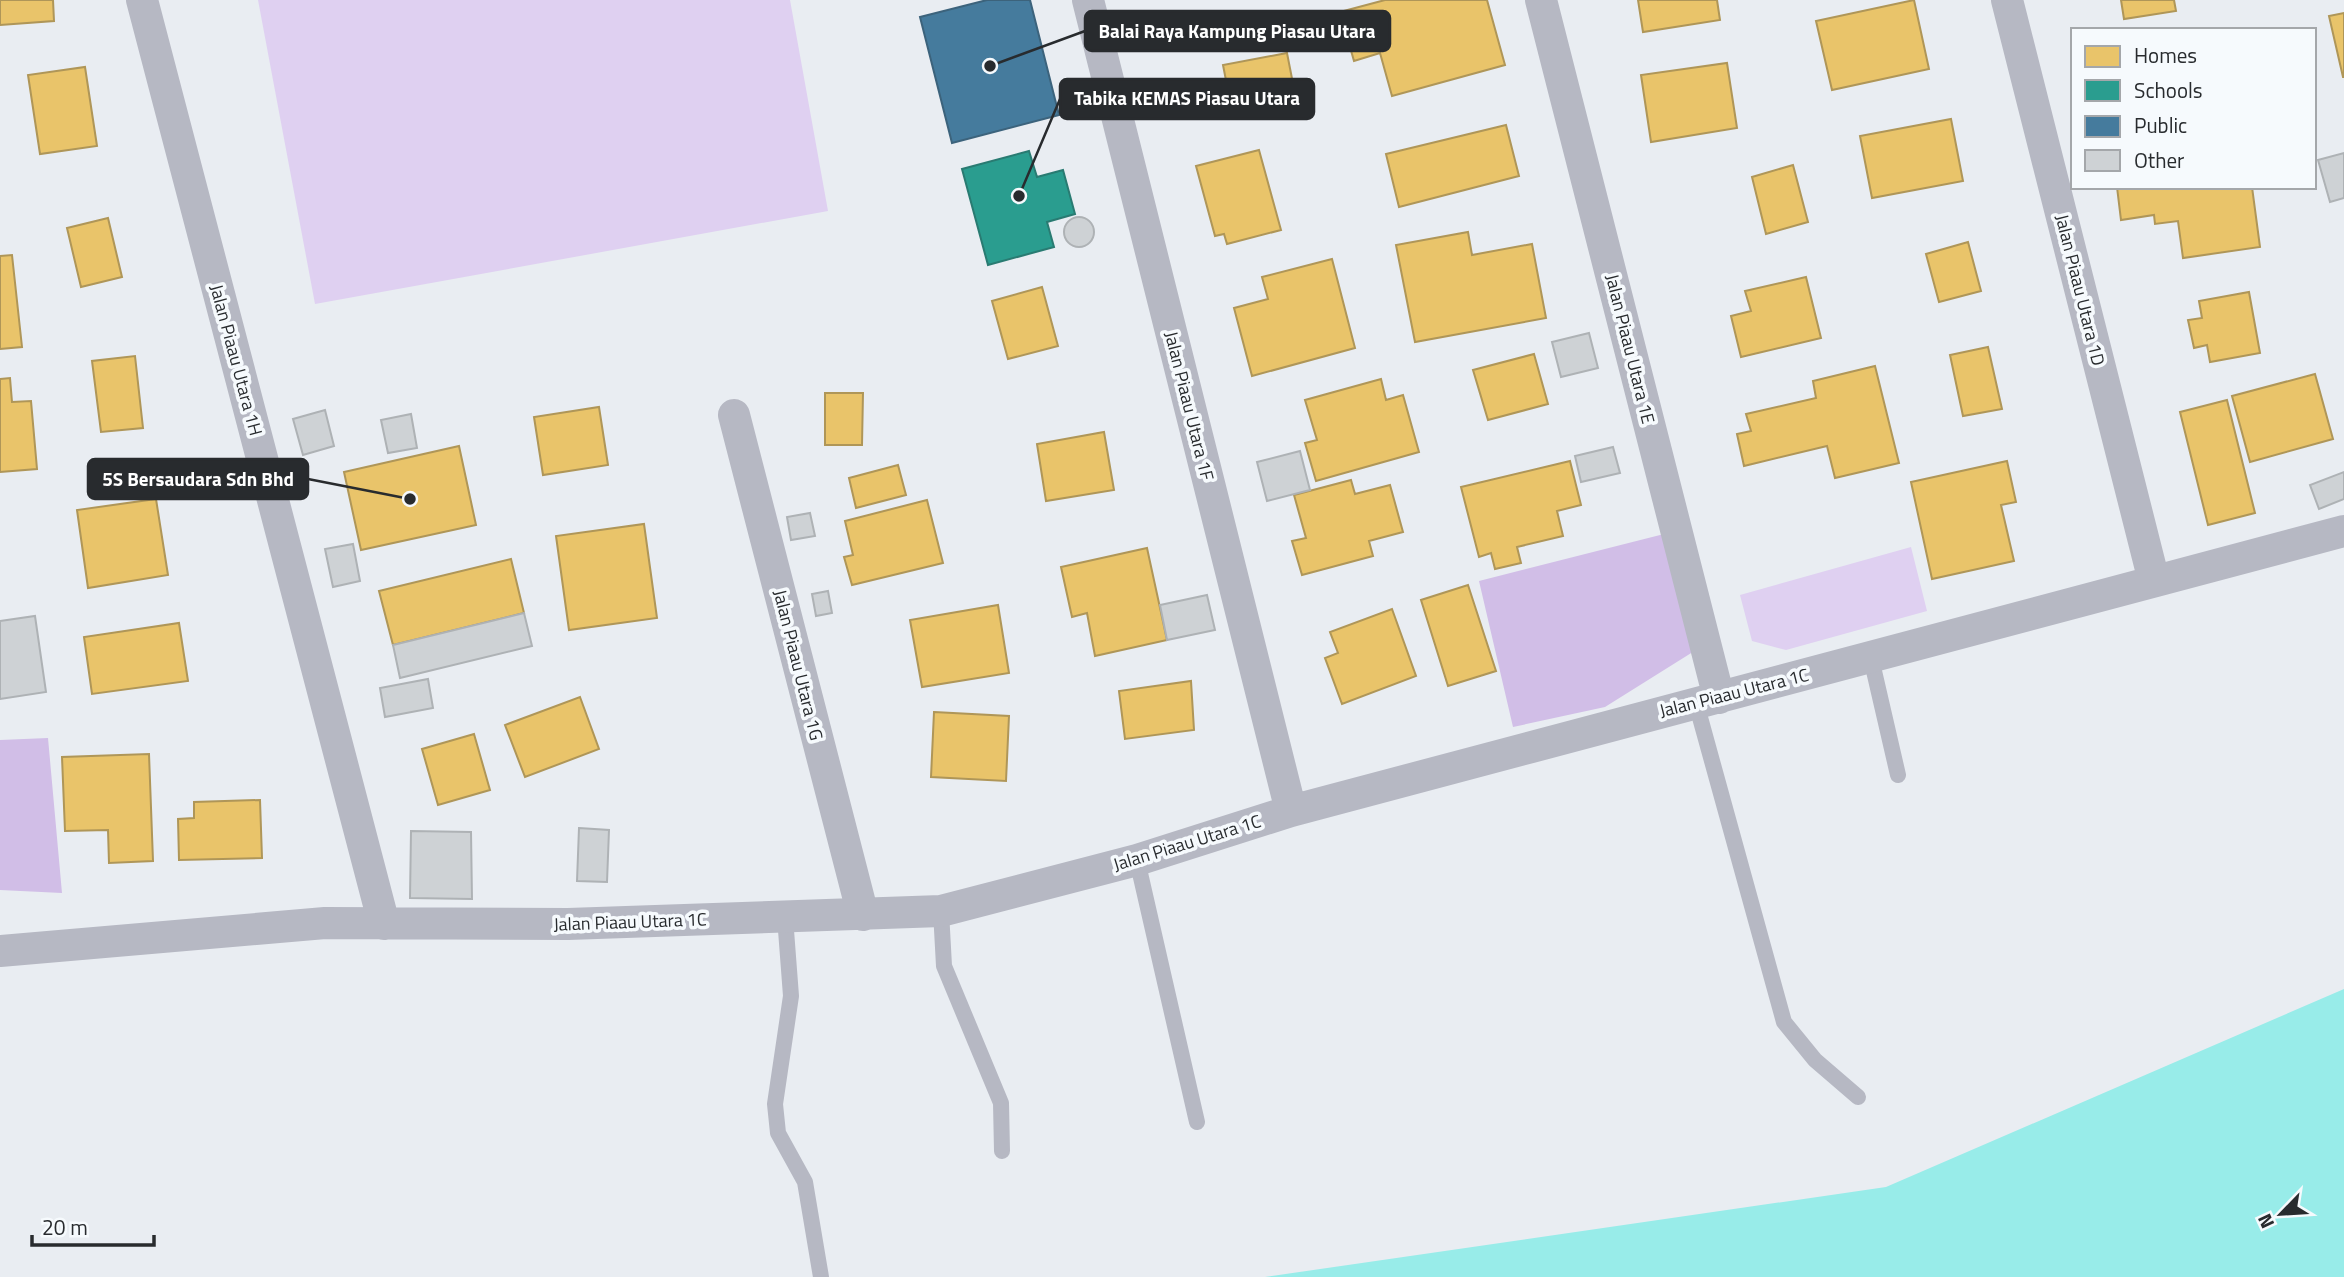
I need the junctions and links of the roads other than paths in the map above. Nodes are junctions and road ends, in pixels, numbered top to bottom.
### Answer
1 (142, 0) edge
2 (1088, 0) edge
3 (1541, 0) edge
4 (2007, 0) edge
5 (734, 415) dead end
6 (2344, 531) edge
7 (2154, 581) junction
8 (1871, 658) junction
9 (1707, 700) junction
10 (1898, 775) dead end
11 (1291, 811) junction
12 (1137, 860) junction
13 (941, 911) junction
14 (863, 915) junction
15 (785, 917) junction
16 (384, 924) junction
17 (0, 951) edge
18 (1858, 1097) dead end
19 (1197, 1122) dead end
20 (1002, 1151) dead end
21 (821, 1277) edge

1 - 16 street, Jalan Piaau Utara 1H
2 - 11 street, Jalan Piaau Utara 1F
3 - 9 street, Jalan Piaau Utara 1E
4 - 7 street, Jalan Piaau Utara 1D
5 - 14 street, Jalan Piaau Utara 1G
6 - 7 street, Jalan Piaau Utara 1C
7 - 8 street, Jalan Piaau Utara 1C
8 - 9 street, Jalan Piaau Utara 1C
8 - 10 lane
9 - 11 street, Jalan Piaau Utara 1C
9 - 18 lane
11 - 12 street, Jalan Piaau Utara 1C
12 - 13 street, Jalan Piaau Utara 1C
12 - 19 lane
13 - 14 street, Jalan Piaau Utara 1C
13 - 20 lane
14 - 15 street, Jalan Piaau Utara 1C
15 - 16 street, Jalan Piaau Utara 1C
15 - 21 lane
16 - 17 street, Jalan Piaau Utara 1C

